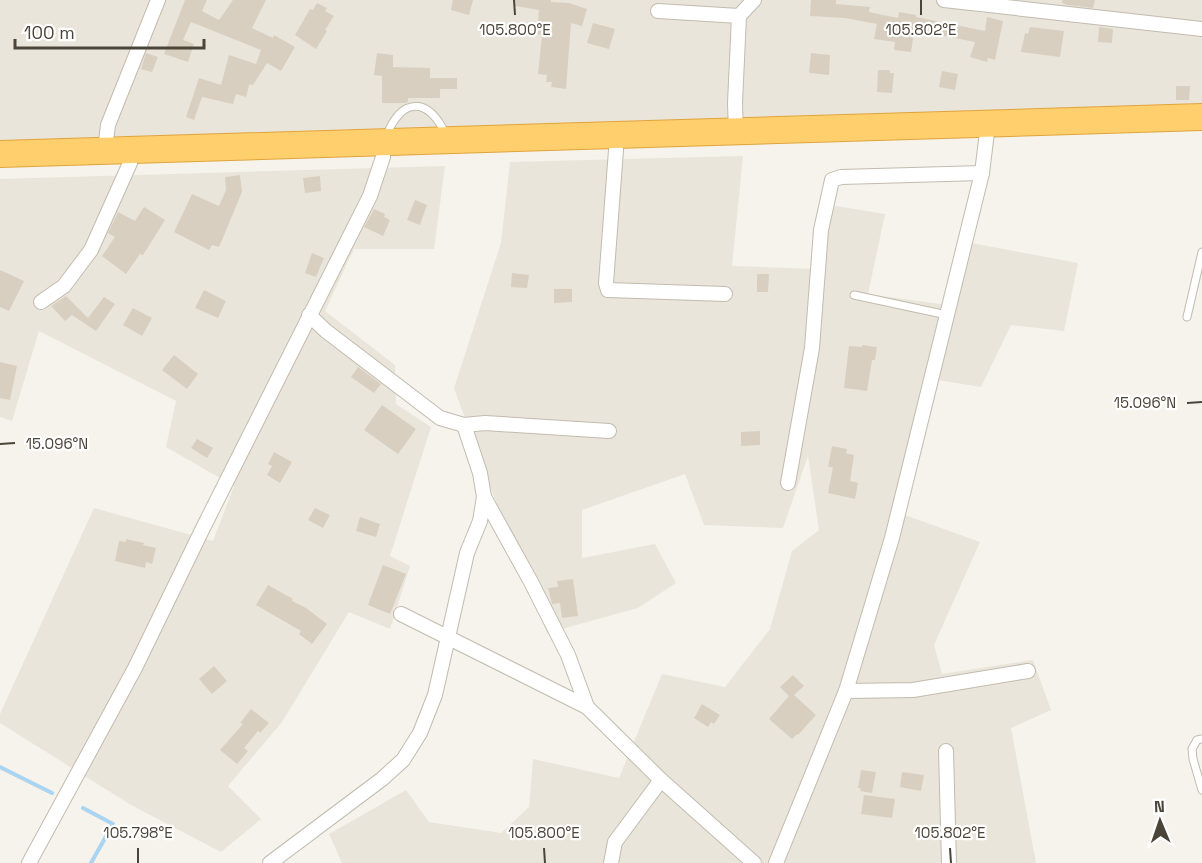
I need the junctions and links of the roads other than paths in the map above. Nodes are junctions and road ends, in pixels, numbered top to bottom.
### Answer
1 (158, 0) edge
2 (754, 0) edge
3 (944, 0) edge
4 (658, 11) dead end
5 (739, 16) junction
6 (1202, 29) edge
7 (1202, 117) edge
8 (736, 132) junction
9 (987, 132) junction
10 (1202, 133) edge
11 (448, 140) junction
12 (383, 149) junction
13 (105, 150) junction
14 (616, 150) junction
15 (0, 154) edge
16 (130, 163) junction
17 (0, 168) edge
18 (982, 173) junction
19 (1202, 252) edge
20 (725, 294) dead end
21 (854, 295) dead end
22 (41, 302) dead end
23 (309, 315) junction
24 (947, 315) junction
25 (1187, 317) dead end
26 (464, 425) junction
27 (609, 431) dead end
28 (788, 483) dead end
29 (484, 496) junction
30 (401, 614) dead end
31 (449, 637) junction
32 (1028, 671) dead end
33 (846, 691) junction
34 (587, 707) junction
35 (1202, 739) edge
36 (946, 751) dead end
37 (661, 780) junction
38 (1202, 790) edge
39 (29, 863) edge
40 (270, 863) edge
41 (611, 863) edge
42 (754, 863) edge
43 (776, 863) edge
44 (949, 863) edge

1 - 13 street
2 - 5 street
3 - 6 street
4 - 5 street
5 - 8 street
7 - 9 highway
8 - 9 highway
8 - 11 highway
9 - 10 highway
9 - 14 highway
9 - 18 street
11 - 12 highway
11 - 12 lane
12 - 13 highway
12 - 14 highway
12 - 16 highway
12 - 23 street
13 - 15 highway
14 - 20 street
16 - 17 highway
16 - 22 street
18 - 24 street
18 - 28 street
19 - 25 lane
21 - 24 lane
23 - 26 street
23 - 39 street
24 - 33 street
26 - 27 street
26 - 29 street
29 - 31 street
29 - 34 street
30 - 31 street
31 - 34 street
31 - 40 street
32 - 33 street
33 - 43 street
34 - 37 street
35 - 38 lane
36 - 44 street
37 - 41 street
37 - 42 street

